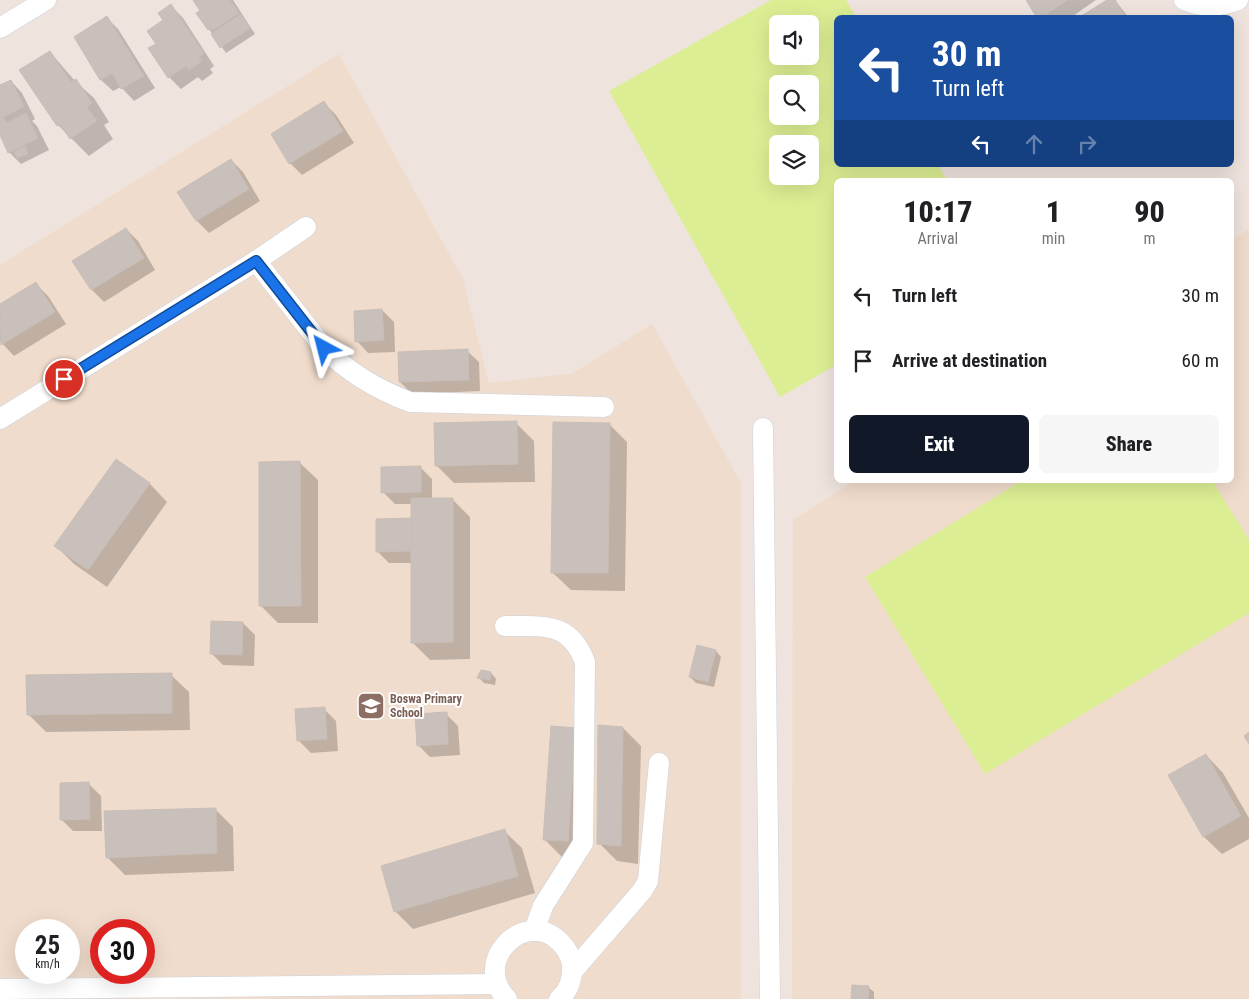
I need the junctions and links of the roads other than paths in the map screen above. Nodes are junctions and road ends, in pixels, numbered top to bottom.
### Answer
1 (46, 0) edge
2 (1184, 0) edge
3 (1238, 0) edge
4 (0, 28) edge
5 (306, 227) dead end
6 (256, 261) junction
7 (604, 407) dead end
8 (0, 419) edge
9 (763, 428) dead end
10 (505, 626) dead end
11 (659, 763) dead end
12 (534, 931) junction
13 (572, 972) junction
14 (0, 989) edge
15 (502, 991) edge
16 (559, 999) edge
17 (770, 999) edge

1 - 4 street
2 - 3 street
5 - 6 street
6 - 7 street
6 - 8 street
9 - 17 street
10 - 12 street
11 - 13 street
12 - 13 street
12 - 15 street
13 - 16 street
14 - 15 street

